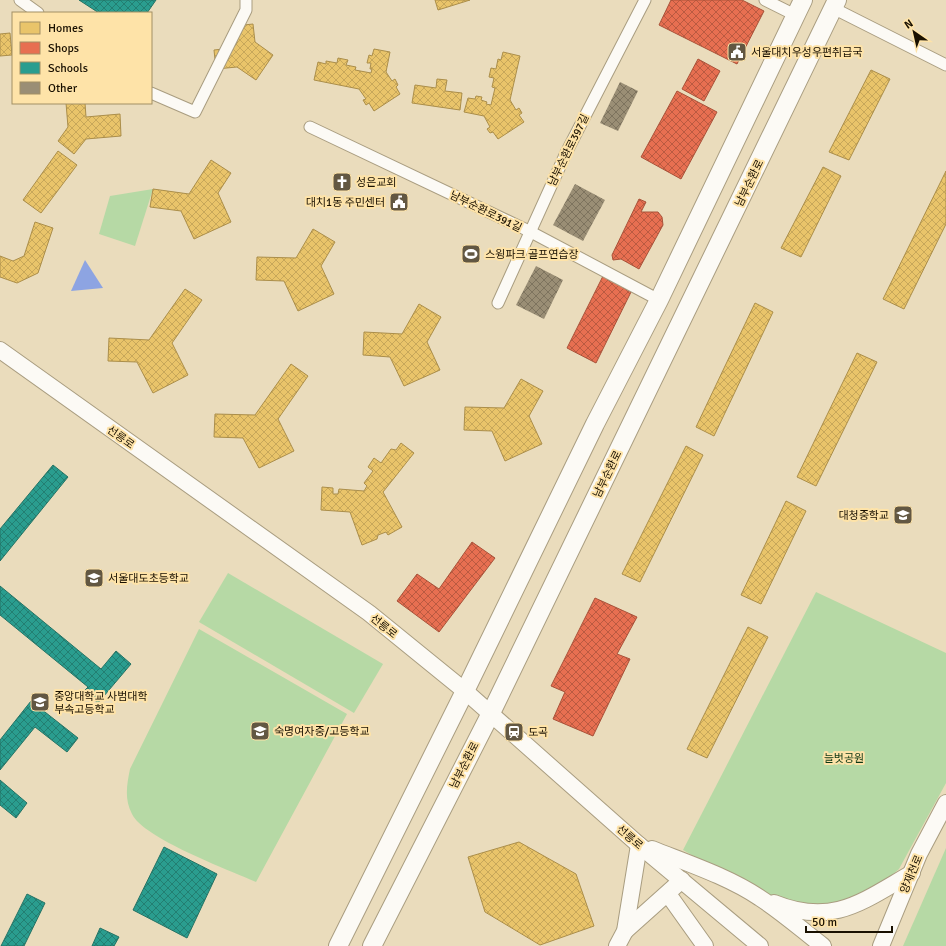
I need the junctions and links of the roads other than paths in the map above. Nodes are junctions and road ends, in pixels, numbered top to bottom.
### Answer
1 (20, 0) edge
2 (246, 0) edge
3 (645, 0) edge
4 (765, 0) edge
5 (835, 4) edge
6 (799, 7) edge
7 (37, 12) edge
8 (946, 65) edge
9 (152, 93) edge
10 (310, 128) dead end
11 (529, 231) junction
12 (659, 300) junction
13 (498, 303) dead end
14 (0, 350) edge
15 (465, 691) junction
16 (491, 713) junction
17 (946, 803) edge
18 (639, 845) junction
19 (912, 873) junction
20 (682, 880) junction
21 (668, 894) junction
22 (761, 898) junction
23 (625, 931) junction
24 (338, 946) edge
25 (372, 946) edge
26 (617, 946) edge
27 (705, 946) edge
28 (760, 946) edge
29 (823, 946) edge
30 (881, 946) edge

1 - 7 street
2 - 9 street
3 - 11 street, 남부순환로397길
4 - 6 street
5 - 8 street
5 - 16 main road, 남부순환로
6 - 12 main road
10 - 11 street, 남부순환로391길
11 - 12 street, 남부순환로391길
11 - 13 street, 남부순환로397길
12 - 15 main road
14 - 15 street, 선릉로
15 - 16 street, 선릉로
15 - 24 main road
16 - 18 street, 선릉로
16 - 25 main road, 남부순환로
17 - 19 street, 양재천로
18 - 20 street, 선릉로
18 - 22 street
18 - 23 street
19 - 22 street
19 - 30 street, 양재천로
20 - 21 street
20 - 28 street, 선릉로
21 - 23 street
21 - 27 street
22 - 29 street
23 - 26 street

